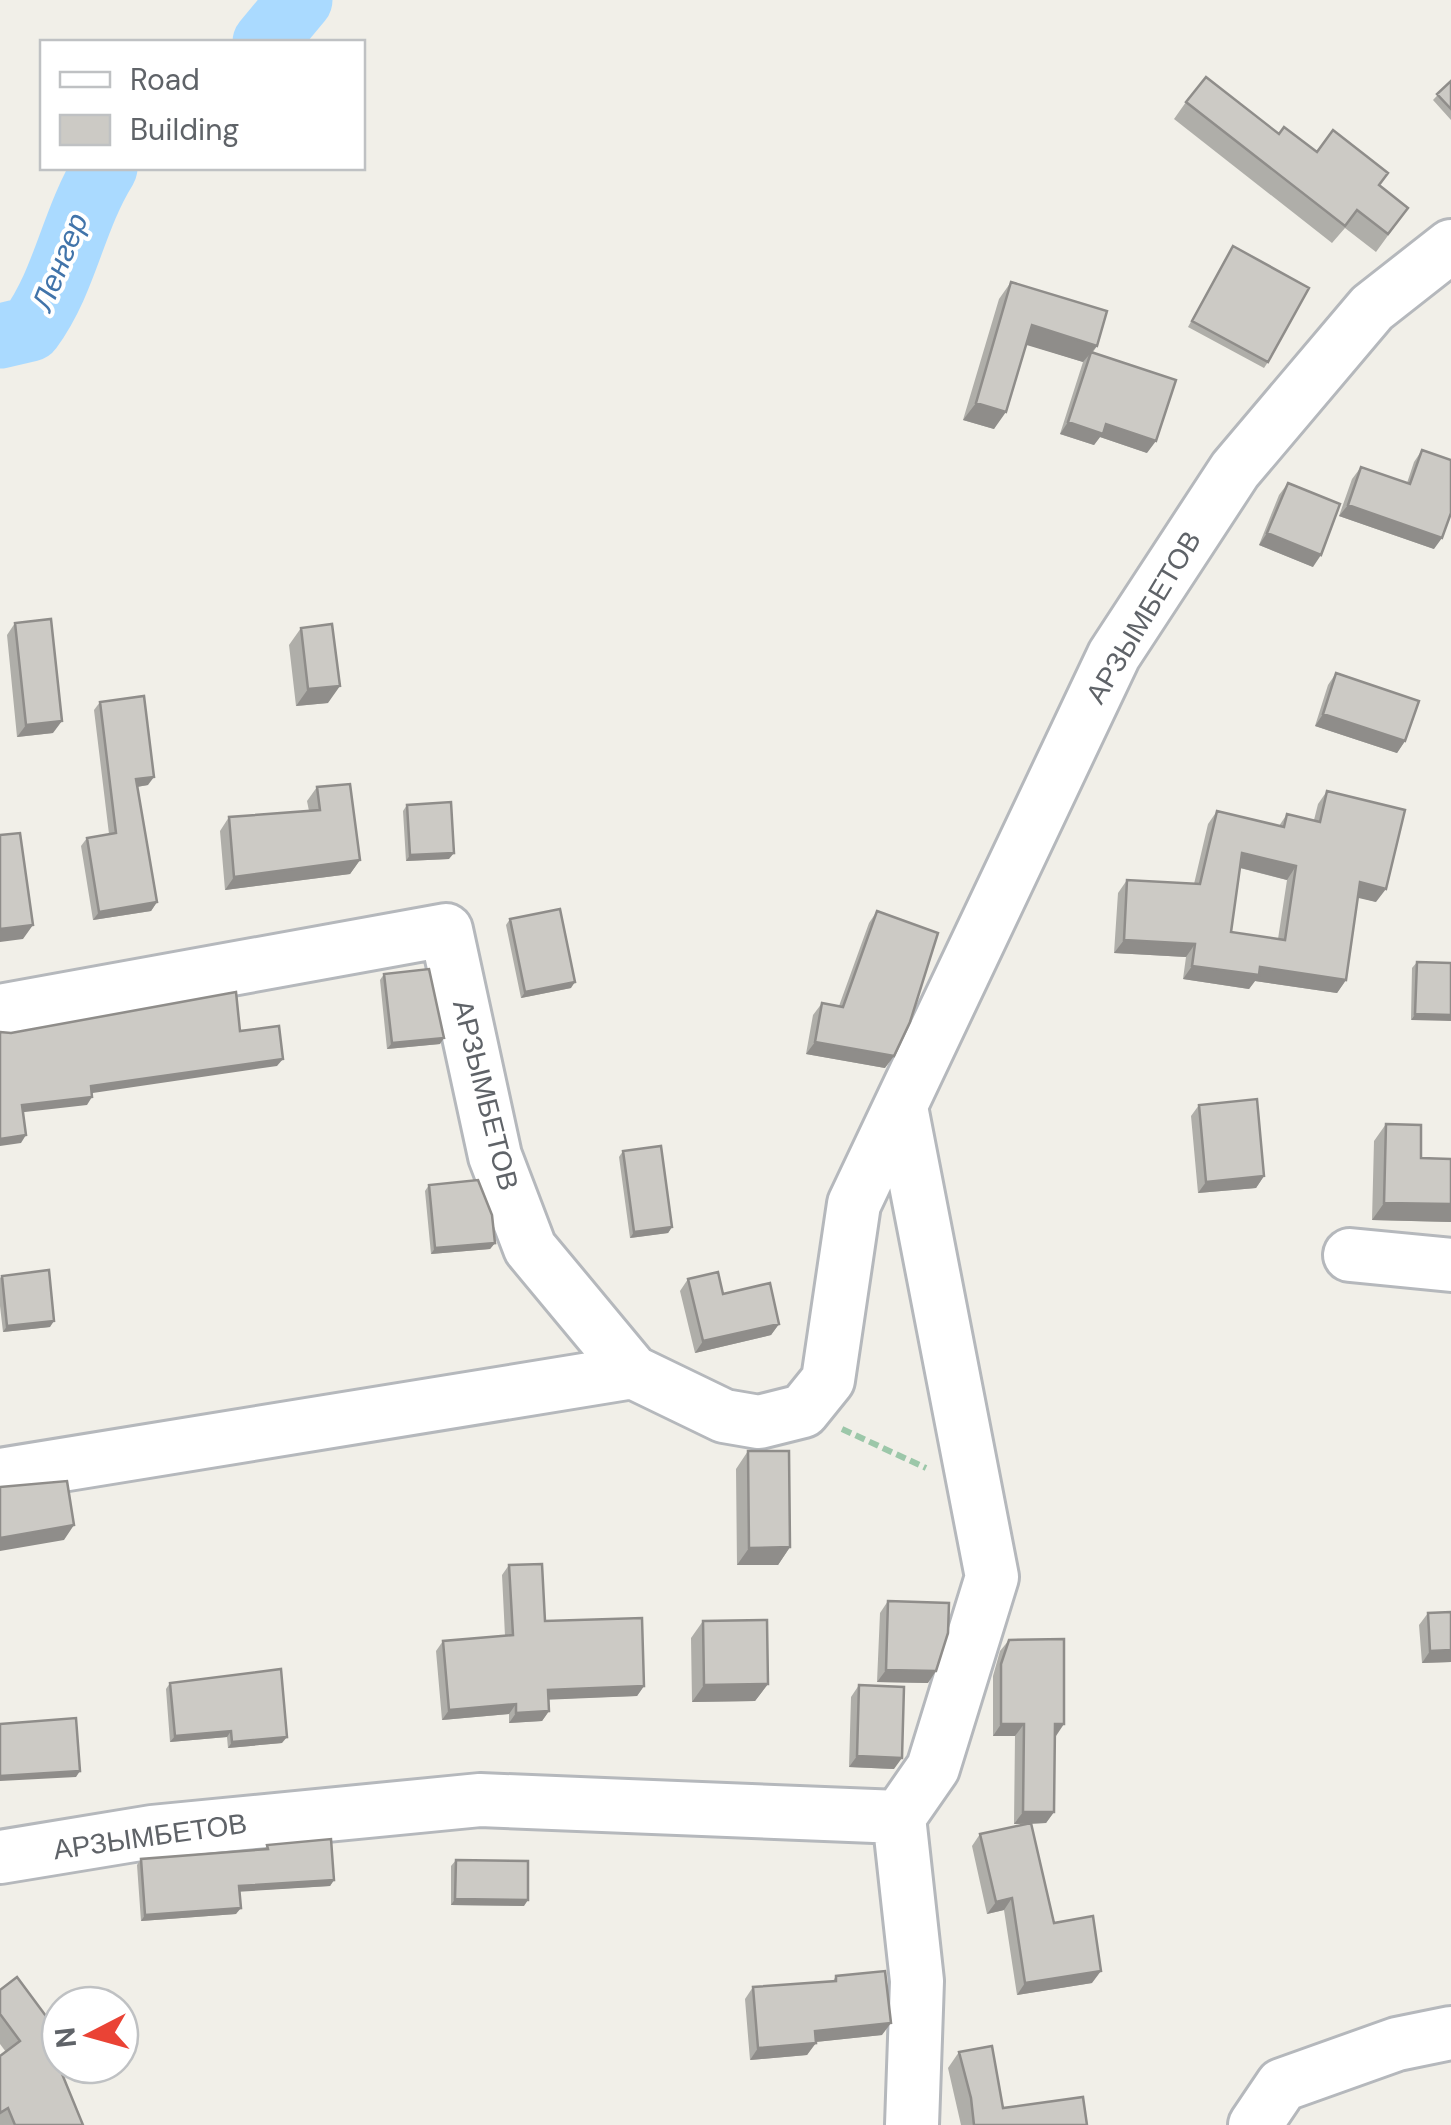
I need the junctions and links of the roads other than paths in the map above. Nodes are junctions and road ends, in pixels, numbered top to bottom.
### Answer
1 (1451, 246) edge
2 (0, 1011) edge
3 (901, 1106) junction
4 (1350, 1254) dead end
5 (1451, 1265) edge
6 (633, 1372) junction
7 (0, 1475) edge
8 (900, 1817) junction
9 (0, 1858) edge
10 (1451, 2034) edge
11 (912, 2125) edge
12 (1256, 2125) edge

1 - 3 street, АРЗЫМБЕТОВ
2 - 6 street, АРЗЫМБЕТОВ
3 - 6 street, АРЗЫМБЕТОВ
3 - 8 street
4 - 5 street
6 - 7 street
8 - 9 street, АРЗЫМБЕТОВ
8 - 11 street
10 - 12 street

